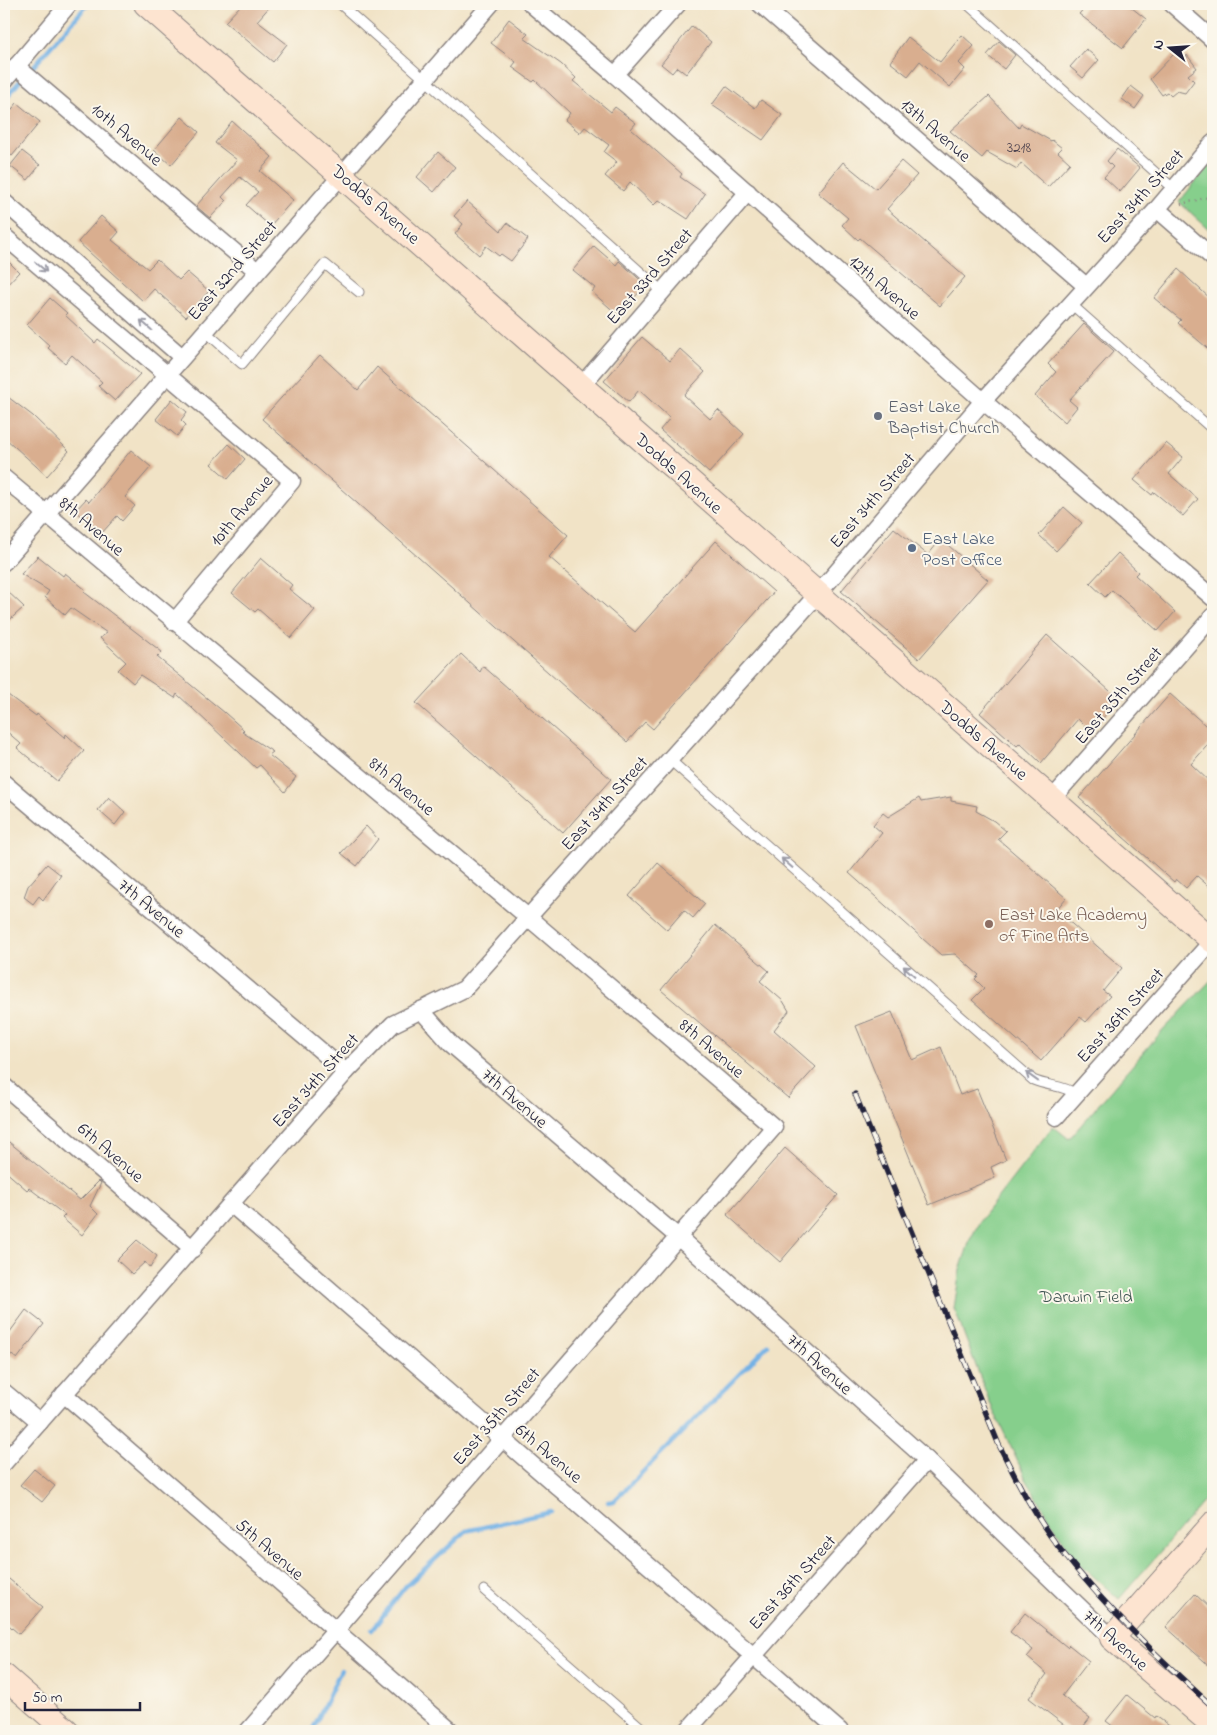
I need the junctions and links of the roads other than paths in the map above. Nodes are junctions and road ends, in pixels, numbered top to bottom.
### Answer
1 (70, 4) edge
2 (146, 4) edge
3 (340, 4) edge
4 (491, 4) edge
5 (531, 4) edge
6 (678, 4) edge
7 (760, 4) edge
8 (967, 4) edge
9 (1172, 4) edge
10 (1213, 40) edge
11 (16, 66) junction
12 (615, 75) junction
13 (426, 78) junction
14 (4, 81) edge
15 (1213, 143) edge
16 (343, 175) junction
17 (1174, 189) junction
18 (748, 192) junction
19 (4, 202) edge
20 (1157, 209) junction
21 (4, 236) edge
22 (1213, 258) edge
23 (257, 271) junction
24 (1086, 286) junction
25 (662, 291) junction
26 (359, 292) dead end
27 (1070, 303) junction
28 (205, 330) junction
29 (182, 357) junction
30 (168, 374) junction
31 (581, 386) junction
32 (983, 401) junction
33 (1213, 430) edge
34 (4, 478) edge
35 (46, 513) junction
36 (4, 562) edge
37 (817, 595) junction
38 (1213, 598) edge
39 (1213, 616) edge
40 (174, 622) junction
41 (669, 760) junction
42 (4, 783) edge
43 (1052, 799) junction
44 (529, 918) junction
45 (1213, 940) edge
46 (421, 1010) junction
47 (346, 1072) junction
48 (4, 1086) edge
49 (1076, 1094) junction
50 (1056, 1117) dead end
51 (774, 1128) joint
52 (232, 1205) junction
53 (678, 1237) junction
54 (193, 1249) junction
55 (4, 1392) edge
56 (64, 1394) junction
57 (40, 1422) junction
58 (502, 1439) junction
59 (927, 1460) junction
60 (4, 1463) edge
61 (1213, 1524) edge
62 (484, 1590) dead end
63 (335, 1632) junction
64 (1112, 1638) junction
65 (753, 1656) junction
66 (4, 1676) edge
67 (1213, 1726) edge
68 (67, 1731) edge
69 (248, 1731) edge
70 (451, 1731) edge
71 (645, 1731) edge
72 (687, 1731) edge
73 (840, 1731) edge
74 (1210, 1731) edge

1 - 11 street
2 - 16 street, Dodds Avenue
3 - 13 lane
4 - 13 street, East 32nd Street
5 - 12 street, 12th Avenue
6 - 12 street
7 - 24 street, 13th Avenue
8 - 17 lane
9 - 10 street
11 - 14 street
11 - 23 street, 10th Avenue
12 - 18 street, 12th Avenue
13 - 16 street, East 32nd Street
13 - 25 lane
15 - 17 street, East 34th Street
16 - 23 street, East 32nd Street
16 - 31 street, Dodds Avenue
17 - 20 street, East 34th Street
18 - 25 street, East 33rd Street
18 - 32 street, 12th Avenue
29 -> 19 street
20 - 22 street
20 - 24 street, East 34th Street
21 -> 30 street
23 - 28 street, East 32nd Street
24 - 27 street, East 34th Street
25 - 31 street, East 33rd Street
26 - 28 lane
27 - 32 street, East 34th Street
27 - 33 lane
28 - 29 street, East 32nd Street
29 - 30 street, East 32nd Street
30 - 35 street, East 32nd Street
30 - 40 street, 10th Avenue
31 - 37 street, Dodds Avenue
32 - 37 street, East 34th Street
32 - 38 street, 12th Avenue
34 - 35 street, 8th Avenue
35 - 36 street, East 32nd Street
35 - 40 street, 8th Avenue
37 - 41 street, East 34th Street
37 - 43 street, Dodds Avenue
39 - 43 street, East 35th Street
40 - 44 street, 8th Avenue
41 - 44 street, East 34th Street
49 -> 41 lane
42 - 47 street, 7th Avenue
43 - 45 street, Dodds Avenue
44 - 46 street, East 34th Street
44 - 51 street, 8th Avenue
45 - 49 street, East 36th Street
46 - 47 street, East 34th Street
46 - 53 street, 7th Avenue
47 - 52 street, East 34th Street
48 - 54 street, 6th Avenue
49 - 50 street, East 36th Street
51 - 53 street, East 35th Street
52 - 54 street, East 34th Street
52 - 58 street, 6th Avenue
53 - 58 street, East 35th Street
53 - 59 street, 7th Avenue
54 - 56 street, East 34th Street
55 - 57 street
56 - 57 street, East 34th Street
56 - 63 street, 5th Avenue
57 - 60 street, East 34th Street
58 - 63 street, East 35th Street
58 - 65 street, 6th Avenue
59 - 64 street, 7th Avenue
59 - 65 street, East 36th Street
61 - 64 street
62 - 71 lane
63 - 69 street, East 35th Street
63 - 70 street, 5th Avenue
64 - 67 street, 7th Avenue
65 - 72 street, East 36th Street
65 - 73 street, 6th Avenue
66 - 68 street
67 - 74 street

